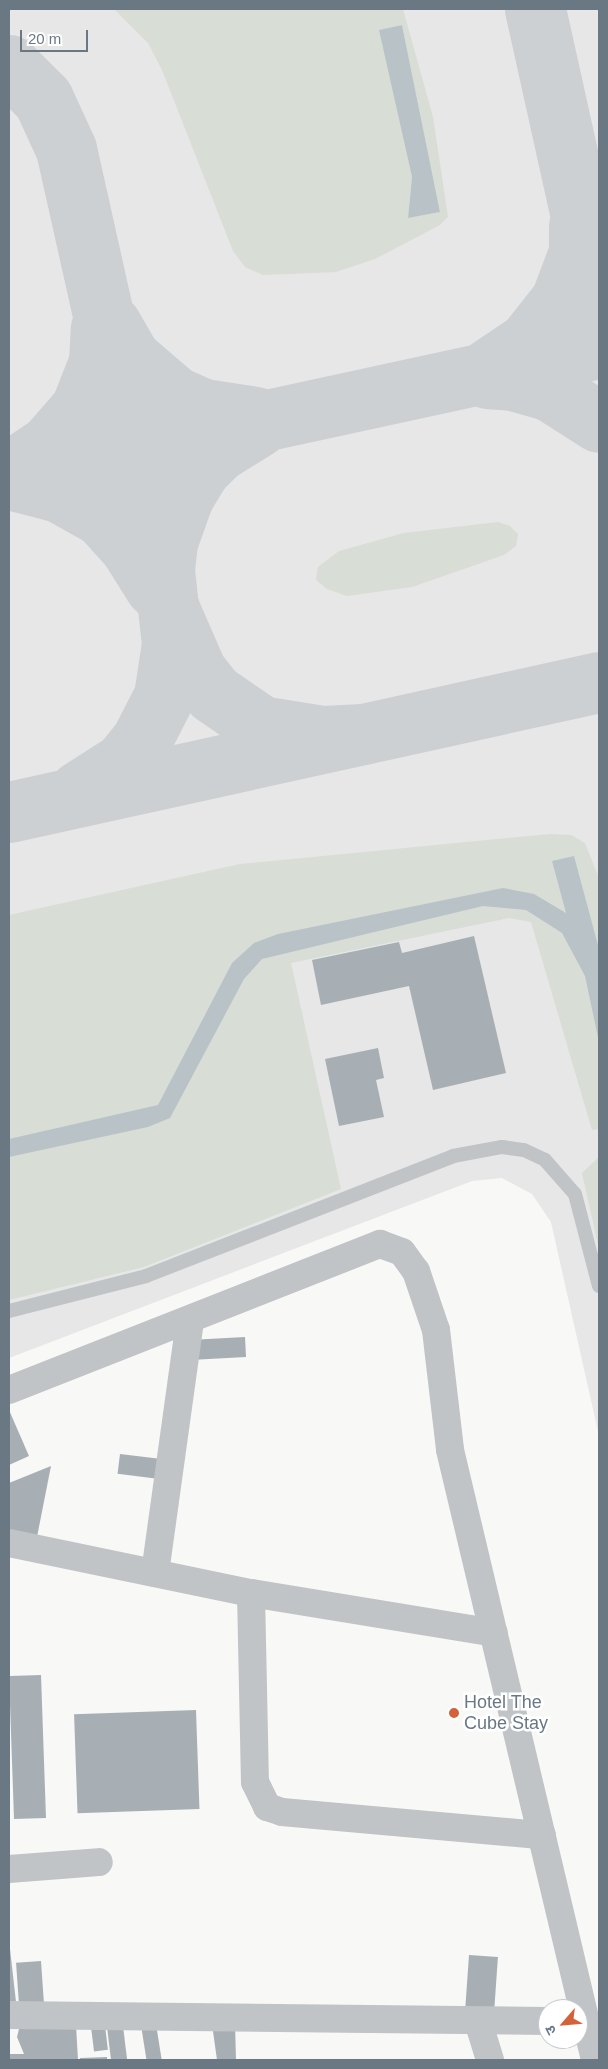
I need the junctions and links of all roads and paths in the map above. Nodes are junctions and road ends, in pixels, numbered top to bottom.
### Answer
1 (599, 1286) edge
2 (9, 1311) edge
3 (190, 1320) junction
4 (9, 1390) edge
5 (9, 1543) edge
6 (156, 1573) junction
7 (251, 1593) junction
8 (494, 1633) junction
9 (542, 1835) junction
10 (98, 1862) dead end
11 (9, 1869) edge
12 (577, 1999) edge
13 (9, 2016) edge
14 (478, 2021) junction
15 (538, 2021) edge
16 (588, 2038) edge
17 (490, 2060) edge
18 (595, 2060) edge

1 - 2 lane
3 - 4 street
3 - 6 street
3 - 8 street
5 - 6 street
6 - 7 street
7 - 8 street
7 - 9 street
8 - 9 street
9 - 12 street
10 - 11 street
13 - 14 street
14 - 15 street
14 - 17 street
16 - 18 street

